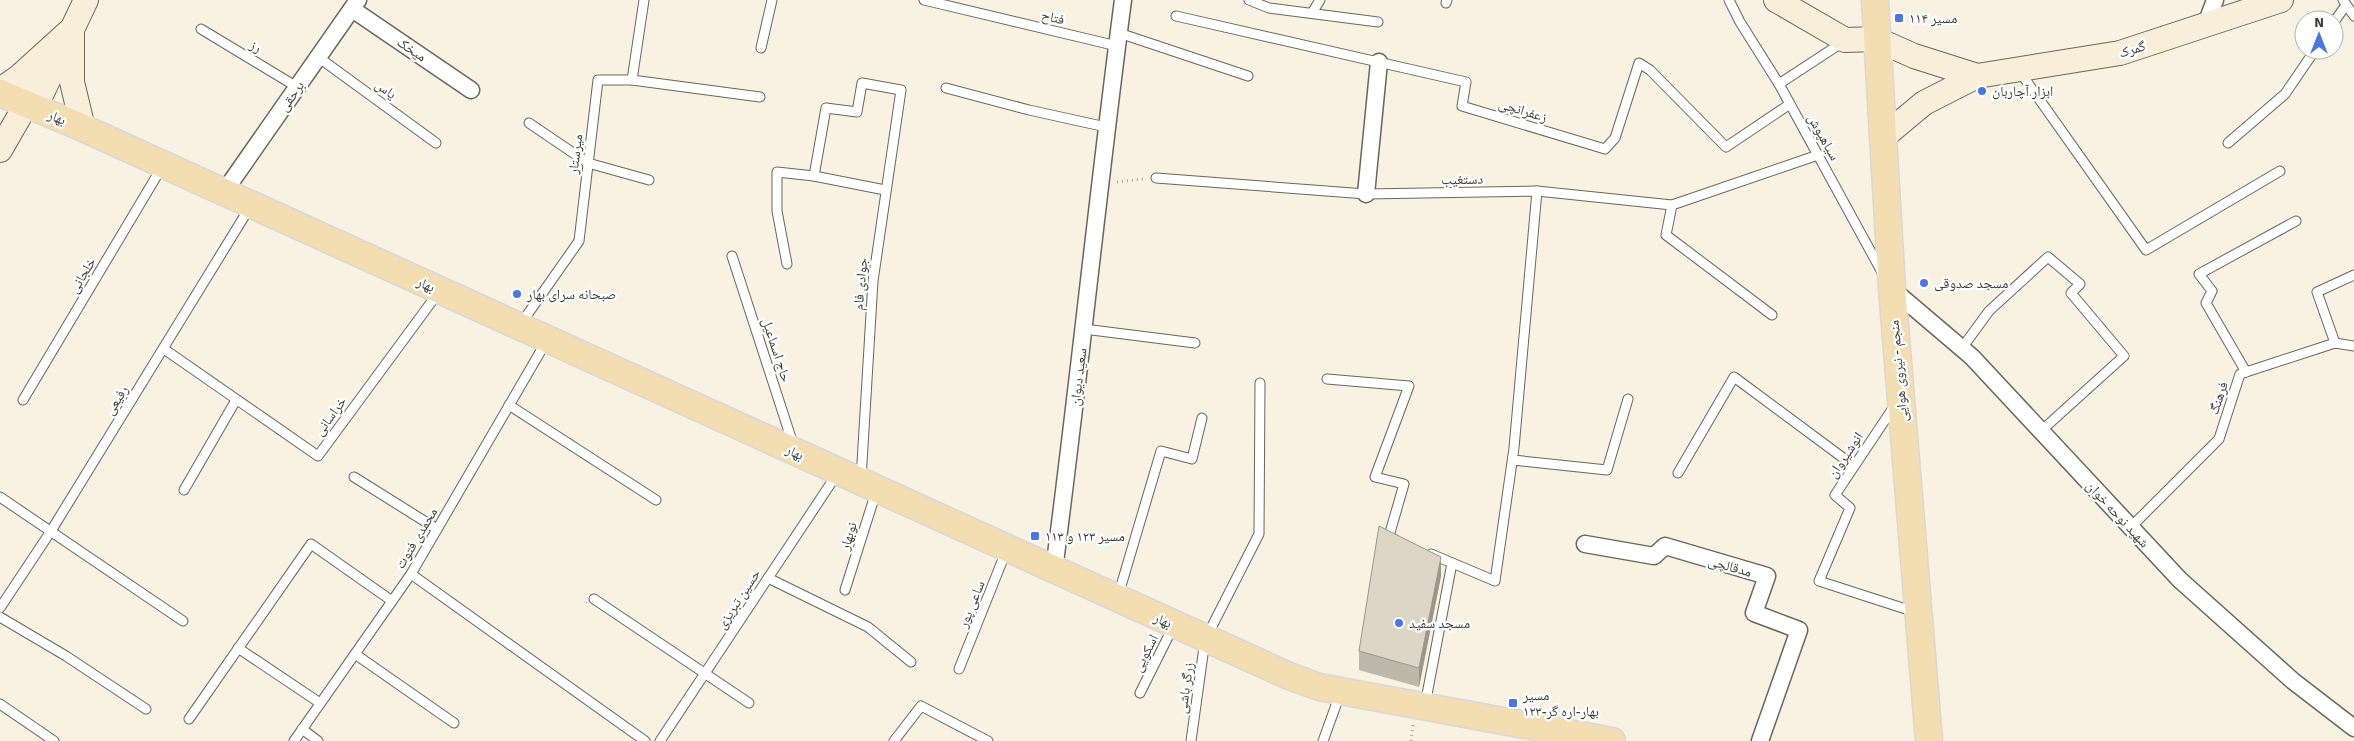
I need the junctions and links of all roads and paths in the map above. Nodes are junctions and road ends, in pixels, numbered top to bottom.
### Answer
1 (86, 0) edge
2 (644, 0) edge
3 (772, 0) edge
4 (924, 0) edge
5 (1124, 0) edge
6 (1249, 0) edge
7 (1320, 0) edge
8 (1730, 0) edge
9 (1777, 0) edge
10 (2215, 0) edge
11 (2281, 0) edge
12 (1876, 1) edge
13 (2344, 2) edge
14 (355, 4) edge
15 (1312, 14) junction
16 (1176, 16) dead end
17 (2354, 16) edge
18 (1378, 22) dead end
19 (2206, 24) junction
20 (72, 29) junction
21 (201, 29) dead end
22 (1876, 39) junction
23 (1118, 40) junction
24 (1845, 40) junction
25 (761, 48) dead end
26 (318, 57) junction
27 (2308, 60) edge
28 (1379, 62) junction
29 (2019, 69) junction
30 (1248, 76) dead end
31 (1977, 76) junction
32 (632, 80) junction
33 (1779, 84) junction
34 (297, 87) junction
35 (946, 88) dead end
36 (471, 90) dead end
37 (0, 91) edge
38 (760, 97) dead end
39 (1790, 104) junction
40 (26, 105) junction
41 (529, 123) dead end
42 (1106, 127) junction
43 (83, 128) junction
44 (1882, 138) junction
45 (436, 143) dead end
46 (2228, 143) dead end
47 (0, 150) edge
48 (1818, 155) junction
49 (588, 162) junction
50 (163, 164) junction
51 (2280, 171) dead end
52 (814, 176) junction
53 (1156, 178) joint
54 (650, 180) dead end
55 (1099, 184) junction
56 (884, 190) junction
57 (1536, 191) junction
58 (224, 192) junction
59 (1366, 194) junction
60 (252, 205) junction
61 (1672, 205) junction
62 (2296, 221) dead end
63 (732, 256) dead end
64 (787, 264) dead end
65 (2354, 275) edge
66 (1892, 289) junction
67 (440, 290) junction
68 (1772, 315) dead end
69 (519, 326) junction
70 (1084, 329) junction
71 (547, 339) junction
72 (1195, 343) dead end
73 (2335, 343) junction
74 (2354, 346) edge
75 (1962, 348) junction
76 (164, 350) junction
77 (2246, 372) junction
78 (1327, 379) dead end
79 (1260, 383) dead end
80 (1900, 396) junction
81 (1628, 399) dead end
82 (23, 400) dead end
83 (236, 400) junction
84 (509, 405) junction
85 (1202, 418) dead end
86 (2041, 431) junction
87 (795, 452) junction
88 (1513, 460) junction
89 (1854, 466) junction
90 (1678, 474) dead end
91 (354, 477) dead end
92 (859, 481) junction
93 (184, 490) dead end
94 (0, 498) edge
95 (656, 500) dead end
96 (2131, 527) junction
97 (437, 529) junction
98 (51, 531) junction
99 (1407, 544) edge
100 (1585, 544) dead end
101 (1007, 549) junction
102 (1425, 552) edge
103 (1452, 563) junction
104 (1054, 570) junction
105 (411, 574) junction
106 (768, 578) junction
107 (845, 590) dead end
108 (594, 599) dead end
109 (1117, 599) junction
110 (392, 601) junction
111 (0, 608) edge
112 (1918, 612) junction
113 (0, 617) edge
114 (183, 621) dead end
115 (1174, 625) junction
116 (1205, 640) junction
117 (238, 648) junction
118 (355, 654) junction
119 (911, 662) dead end
120 (960, 669) dead end
121 (706, 672) junction
122 (1341, 691) junction
123 (1140, 694) dead end
124 (749, 703) dead end
125 (0, 704) edge
126 (320, 704) junction
127 (1424, 706) junction
128 (146, 709) dead end
129 (189, 719) dead end
130 (454, 723) dead end
131 (2354, 728) edge
132 (302, 729) junction
133 (54, 741) edge
134 (294, 741) edge
135 (318, 741) edge
136 (645, 741) edge
137 (660, 741) edge
138 (894, 741) edge
139 (988, 741) edge
140 (1191, 741) edge
141 (1323, 741) edge
142 (1612, 741) edge
143 (1760, 741) edge
144 (1928, 741) edge

1 - 20 street
2 - 32 lane
3 - 25 lane
4 - 23 lane, فتاح
5 - 23 street, سعید دیوان
6 - 15 lane
7 - 15 lane
8 - 33 lane, سیاهپوش
9 - 24 street
10 - 19 street
11 - 19 street, گمرک
12 - 22 main road, منجم - نیروی هوایی
13 - 17 lane
14 - 26 street, برحقی
14 - 36 street, میخک
15 - 18 lane
16 - 28 lane, زعفرانچی
19 - 29 street, گمرک
20 - 37 street
20 - 40 street
20 - 43 street
21 - 34 lane, رز
22 - 24 street
22 - 31 street, گمرک
22 - 44 main road, منجم - نیروی هوایی
23 - 30 lane, فتاح
23 - 42 street, سعید دیوان
24 - 33 lane
26 - 34 street, برحقی
26 - 45 lane, یاس
27 - 46 lane
28 - 39 lane, زعفرانچی
28 - 59 street
29 - 31 street, گمرک
29 - 51 lane
31 - 44 street, گمرک
32 - 38 lane
32 - 49 lane, میرستار
33 - 39 lane, سیاهپوش
34 - 58 street, برحقی
35 - 42 lane
37 - 40 main road, بهار
39 - 48 lane, سیاهپوش
40 - 43 main road, بهار
40 - 47 street
41 - 49 lane
42 - 55 street, سعید دیوان
43 - 50 main road, بهار
44 - 66 main road, منجم - نیروی هوایی
48 - 61 lane, دستغیب
48 - 66 lane, سیاهپوش
49 - 54 lane
49 - 69 lane, میرستار
50 - 58 main road, بهار
50 - 82 lane, خلجانی
52 - 56 lane
52 - 56 lane, جوادی فام
52 - 64 lane
53 - 55 path
53 - 59 lane, دستغیب
55 - 70 street, سعید دیوان
56 - 92 lane, جوادی فام
57 - 59 lane, دستغیب
57 - 61 lane, دستغیب
57 - 88 lane
58 - 60 main road, بهار
60 - 67 main road, بهار
60 - 76 lane, رفیعی
61 - 68 lane
62 - 77 lane
63 - 87 lane, حاج اسماعیل
65 - 73 lane
66 - 75 street, شهید نوحه خوان
66 - 80 main road, منجم - نیروی هوایی
67 - 69 main road, بهار
67 - 83 lane, خراسانی
69 - 71 main road, بهار
70 - 72 lane
70 - 104 street, سعید دیوان
71 - 84 lane, محمدی فتوت
71 - 87 main road, بهار
73 - 74 lane
73 - 77 lane, فرهنگ
75 - 86 street, شهید نوحه خوان
75 - 86 lane
76 - 83 lane, خراسانی
76 - 98 lane, رفیعی
77 - 96 lane, فرهنگ
78 - 99 lane
79 - 116 lane, زرگر باشی
80 - 89 lane, انوشیروان
80 - 112 main road, منجم - نیروی هوایی
81 - 88 lane
83 - 93 lane
84 - 95 lane
84 - 97 lane, محمدی فتوت
85 - 109 lane
86 - 96 street, شهید نوحه خوان
87 - 92 main road, بهار
88 - 103 lane
89 - 90 lane
89 - 112 lane, انوشیروان
91 - 97 lane
92 - 101 main road, بهار
92 - 106 lane, حسین تبریزی
92 - 107 lane, نوبهار
94 - 98 lane
96 - 131 street, شهید نوحه خوان
97 - 105 lane, محمدی فتوت
98 - 111 lane, رفیعی
98 - 114 lane
100 - 143 street, مدقالچی
101 - 104 main road, بهار
101 - 120 lane, ساعی پور
102 - 103 lane
103 - 127 lane
104 - 109 main road, بهار
105 - 110 lane, محمدی فتوت
105 - 136 lane
106 - 119 lane
106 - 121 lane, حسین تبریزی
108 - 121 lane
109 - 115 main road, بهار
110 - 117 lane
110 - 118 lane, محمدی فتوت
112 - 144 main road, منجم - نیروی هوایی
113 - 128 lane
115 - 116 main road, بهار
115 - 123 lane, اسکویی
116 - 122 main road, بهار
116 - 140 lane, زرگر باشی
117 - 126 lane
117 - 129 lane
118 - 126 lane, محمدی فتوت
118 - 130 lane
121 - 124 lane
121 - 137 lane, حسین تبریزی
122 - 127 main road, بهار
122 - 141 lane
125 - 133 lane
126 - 132 lane, محمدی فتوت
127 - 142 main road, بهار
132 - 134 lane, محمدی فتوت
132 - 135 lane
138 - 139 lane

